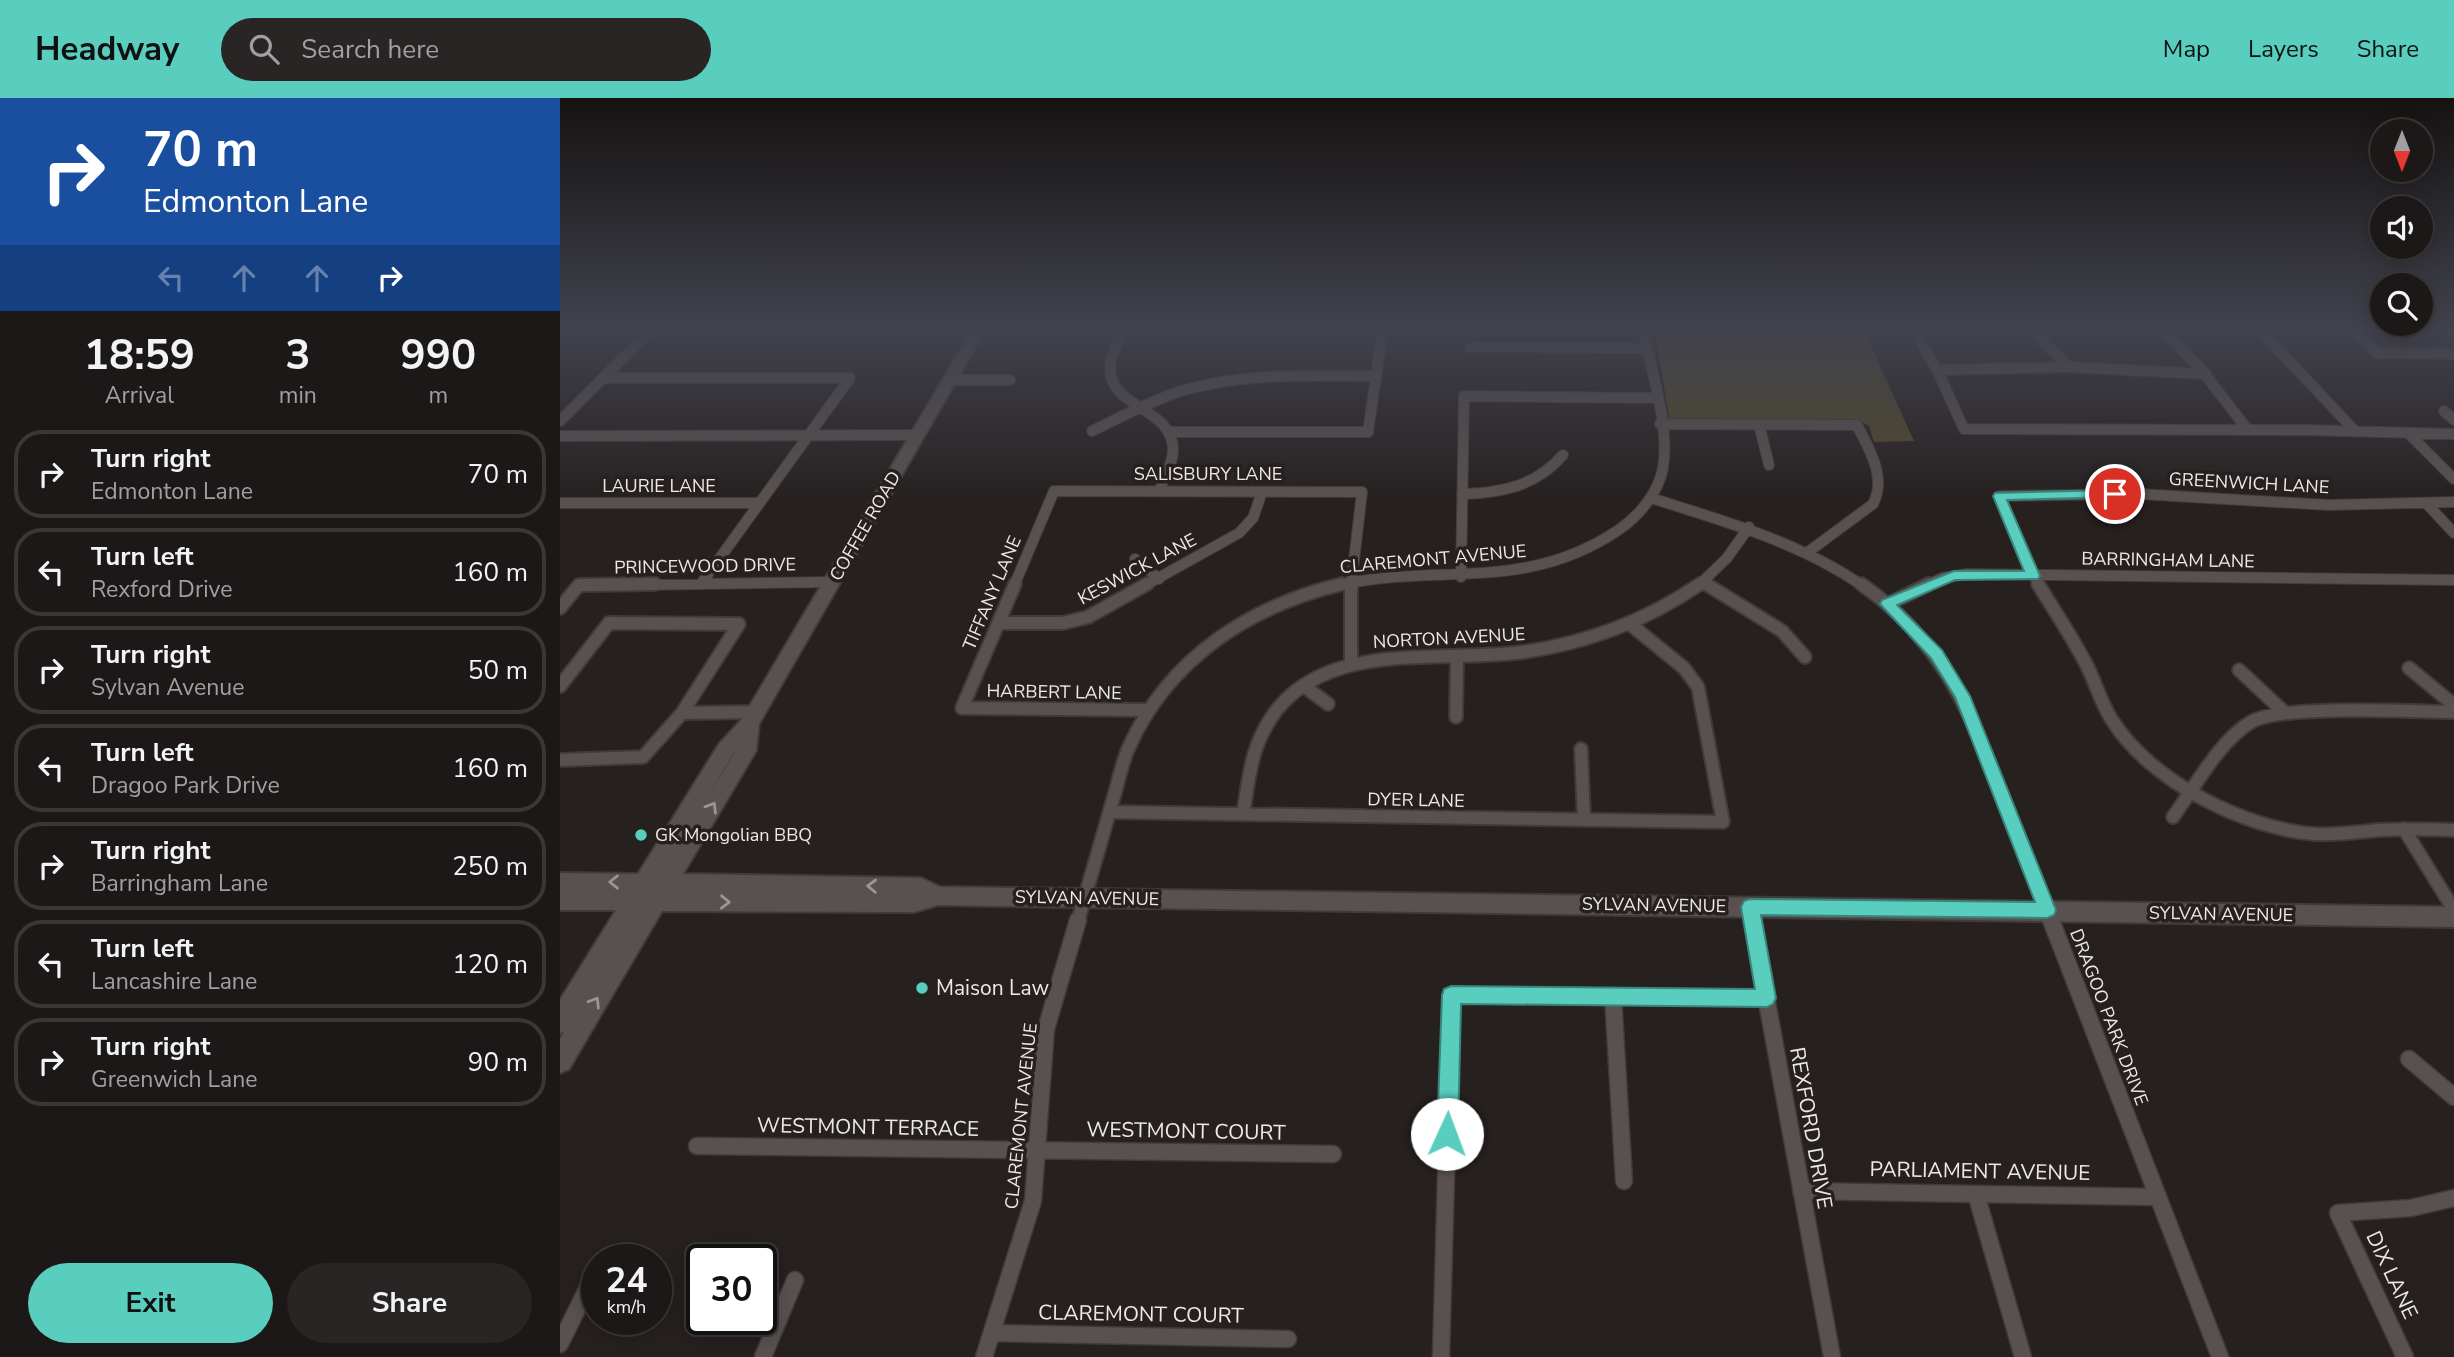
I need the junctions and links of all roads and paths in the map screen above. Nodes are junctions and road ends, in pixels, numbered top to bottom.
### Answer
1 (595, 386) edge
2 (844, 386) edge
3 (947, 386) edge
4 (1116, 386) edge
5 (1202, 386) edge
6 (1374, 386) edge
7 (1653, 386) edge
8 (1944, 386) edge
9 (2215, 386) edge
10 (2312, 386) edge
11 (1655, 398) junction
12 (1143, 406) junction
13 (2444, 411) dead end
14 (2454, 420) edge
15 (560, 421) edge
16 (1660, 424) junction
17 (1759, 424) junction
18 (2248, 430) junction
19 (1092, 431) dead end
20 (2355, 431) junction
21 (1170, 432) junction
22 (1368, 432) joint
23 (2408, 433) junction
24 (2454, 434) edge
25 (918, 435) junction
26 (560, 436) edge
27 (807, 436) junction
28 (1563, 455) dead end
29 (1769, 465) dead end
30 (2454, 479) edge
31 (1054, 491) joint
32 (1159, 491) junction
33 (1262, 492) junction
34 (1462, 494) junction
35 (1651, 498) junction
36 (2454, 502) edge
37 (560, 503) edge
38 (758, 503) junction
39 (2427, 503) junction
40 (1749, 527) junction
41 (2454, 533) edge
42 (1808, 552) junction
43 (1135, 559) dead end
44 (1461, 576) junction
45 (2033, 576) junction
46 (1159, 579) junction
47 (2454, 580) edge
48 (1351, 582) junction
49 (1703, 582) junction
50 (832, 583) junction
51 (701, 584) junction
52 (1888, 604) junction
53 (560, 608) edge
54 (998, 624) junction
55 (1630, 624) junction
56 (1457, 657) junction
57 (1805, 657) dead end
58 (1351, 664) junction
59 (2409, 668) dead end
60 (2239, 670) dead end
61 (560, 686) edge
62 (1304, 686) junction
63 (1328, 704) dead end
64 (2454, 705) edge
65 (962, 708) joint
66 (1146, 710) junction
67 (2454, 712) edge
68 (682, 713) junction
69 (2285, 713) junction
70 (1455, 717) dead end
71 (752, 718) junction
72 (1581, 749) dead end
73 (560, 760) edge
74 (2191, 792) junction
75 (1110, 812) junction
76 (1243, 814) junction
77 (2173, 817) dead end
78 (1584, 820) junction
79 (2404, 829) junction
80 (2454, 830) edge
81 (560, 882) edge
82 (651, 891) junction
83 (1085, 898) junction
84 (560, 900) edge
85 (1750, 907) junction
86 (2047, 910) junction
87 (2454, 910) edge
88 (2454, 916) edge
89 (1613, 996) junction
90 (1767, 998) junction
91 (560, 1022) edge
92 (2409, 1059) dead end
93 (560, 1061) edge
94 (2454, 1097) edge
95 (697, 1146) dead end
96 (1038, 1150) junction
97 (1334, 1154) dead end
98 (1624, 1181) dead end
99 (1801, 1191) junction
100 (1976, 1195) junction
101 (2158, 1197) junction
102 (2454, 1198) edge
103 (795, 1280) dead end
104 (581, 1302) edge
105 (993, 1333) junction
106 (1288, 1339) dead end
107 (560, 1345) edge
108 (763, 1357) edge
109 (984, 1357) edge
110 (1441, 1357) edge
111 (1832, 1357) edge
112 (2023, 1357) edge
113 (2220, 1357) edge
114 (2405, 1357) edge

1 - 15 street
2 - 27 street
3 - 25 main road, COFFEE ROAD
4 - 12 street
5 - 12 street
6 - 22 street
7 - 11 street, CLAREMONT AVENUE
8 - 18 street
9 - 18 street
10 - 20 street
11 - 16 street, CLAREMONT AVENUE
11 - 34 street
12 - 19 street
12 - 21 street
13 - 14 street
16 - 17 street
16 - 35 street, CLAREMONT AVENUE
17 - 29 street
17 - 42 street
18 - 20 street
20 - 23 street
21 - 22 street
21 - 32 street
23 - 24 street
23 - 30 street
25 - 27 street
25 - 50 main road, COFFEE ROAD
26 - 27 street
27 - 38 street
28 - 34 street
31 - 32 street, SALISBURY LANE
31 - 54 street, TIFFANY LANE
32 - 33 street, SALISBURY LANE
33 - 46 street, KESWICK LANE
33 - 48 street, SALISBURY LANE
34 - 44 street
35 - 40 street, DRAGOO PARK DRIVE
35 - 44 street, CLAREMONT AVENUE
36 - 39 street, GREENWICH LANE
37 - 38 street, LAURIE LANE
38 - 51 street
39 - 41 street
39 - 45 street, GREENWICH LANE
40 - 42 street, DRAGOO PARK DRIVE
40 - 49 street, NORTON AVENUE
42 - 52 street, DRAGOO PARK DRIVE
43 - 46 street
44 - 48 street, CLAREMONT AVENUE
45 - 47 street, BARRINGHAM LANE
45 - 52 street, BARRINGHAM LANE
45 - 74 street
46 - 54 street, KESWICK LANE
48 - 58 street
48 - 66 street, CLAREMONT AVENUE
49 - 55 street, NORTON AVENUE
49 - 57 street
50 - 51 street, PRINCEWOOD DRIVE
50 - 71 main road, COFFEE ROAD
51 - 53 street, PRINCEWOOD DRIVE
52 - 86 street, DRAGOO PARK DRIVE
54 - 65 street, TIFFANY LANE
55 - 56 street, NORTON AVENUE
55 - 78 street, DYER LANE
56 - 58 street, NORTON AVENUE
56 - 70 street
58 - 62 street, NORTON AVENUE
59 - 64 street
60 - 69 street
61 - 68 street
62 - 63 street
62 - 76 street, NORTON AVENUE
65 - 66 street, HARBERT LANE
66 - 75 street, CLAREMONT AVENUE
67 - 69 street
68 - 71 street
68 - 73 street
69 - 74 street
71 - 82 main road, COFFEE ROAD
72 - 78 street
74 - 77 street
74 - 79 street
75 - 76 street, DYER LANE
75 - 83 street, CLAREMONT AVENUE
76 - 78 street, DYER LANE
79 - 80 street
79 - 87 street
82 -> 81 main road, SYLVAN AVENUE
82 - 83 main road, SYLVAN AVENUE
82 - 84 main road, SYLVAN AVENUE
82 - 91 main road, COFFEE ROAD
93 -> 82 main road, COFFEE ROAD
83 - 85 main road, SYLVAN AVENUE
83 - 96 street, CLAREMONT AVENUE
85 - 86 main road, SYLVAN AVENUE
85 - 90 street, REXFORD DRIVE
86 - 88 main road, SYLVAN AVENUE
86 - 101 street, DRAGOO PARK DRIVE
89 - 90 street
89 - 98 street
89 - 110 street
90 - 99 street, REXFORD DRIVE
92 - 94 street
95 - 96 street, WESTMONT TERRACE
96 - 97 street, WESTMONT COURT
96 - 105 street, CLAREMONT AVENUE
99 - 100 street, PARLIAMENT AVENUE
99 - 111 street, REXFORD DRIVE
100 - 101 street, PARLIAMENT AVENUE
100 - 112 street
101 - 113 street, DRAGOO PARK DRIVE
102 - 114 street, DIX LANE
103 - 108 street
104 - 107 street
105 - 106 street, CLAREMONT COURT
105 - 109 street, CLAREMONT AVENUE

